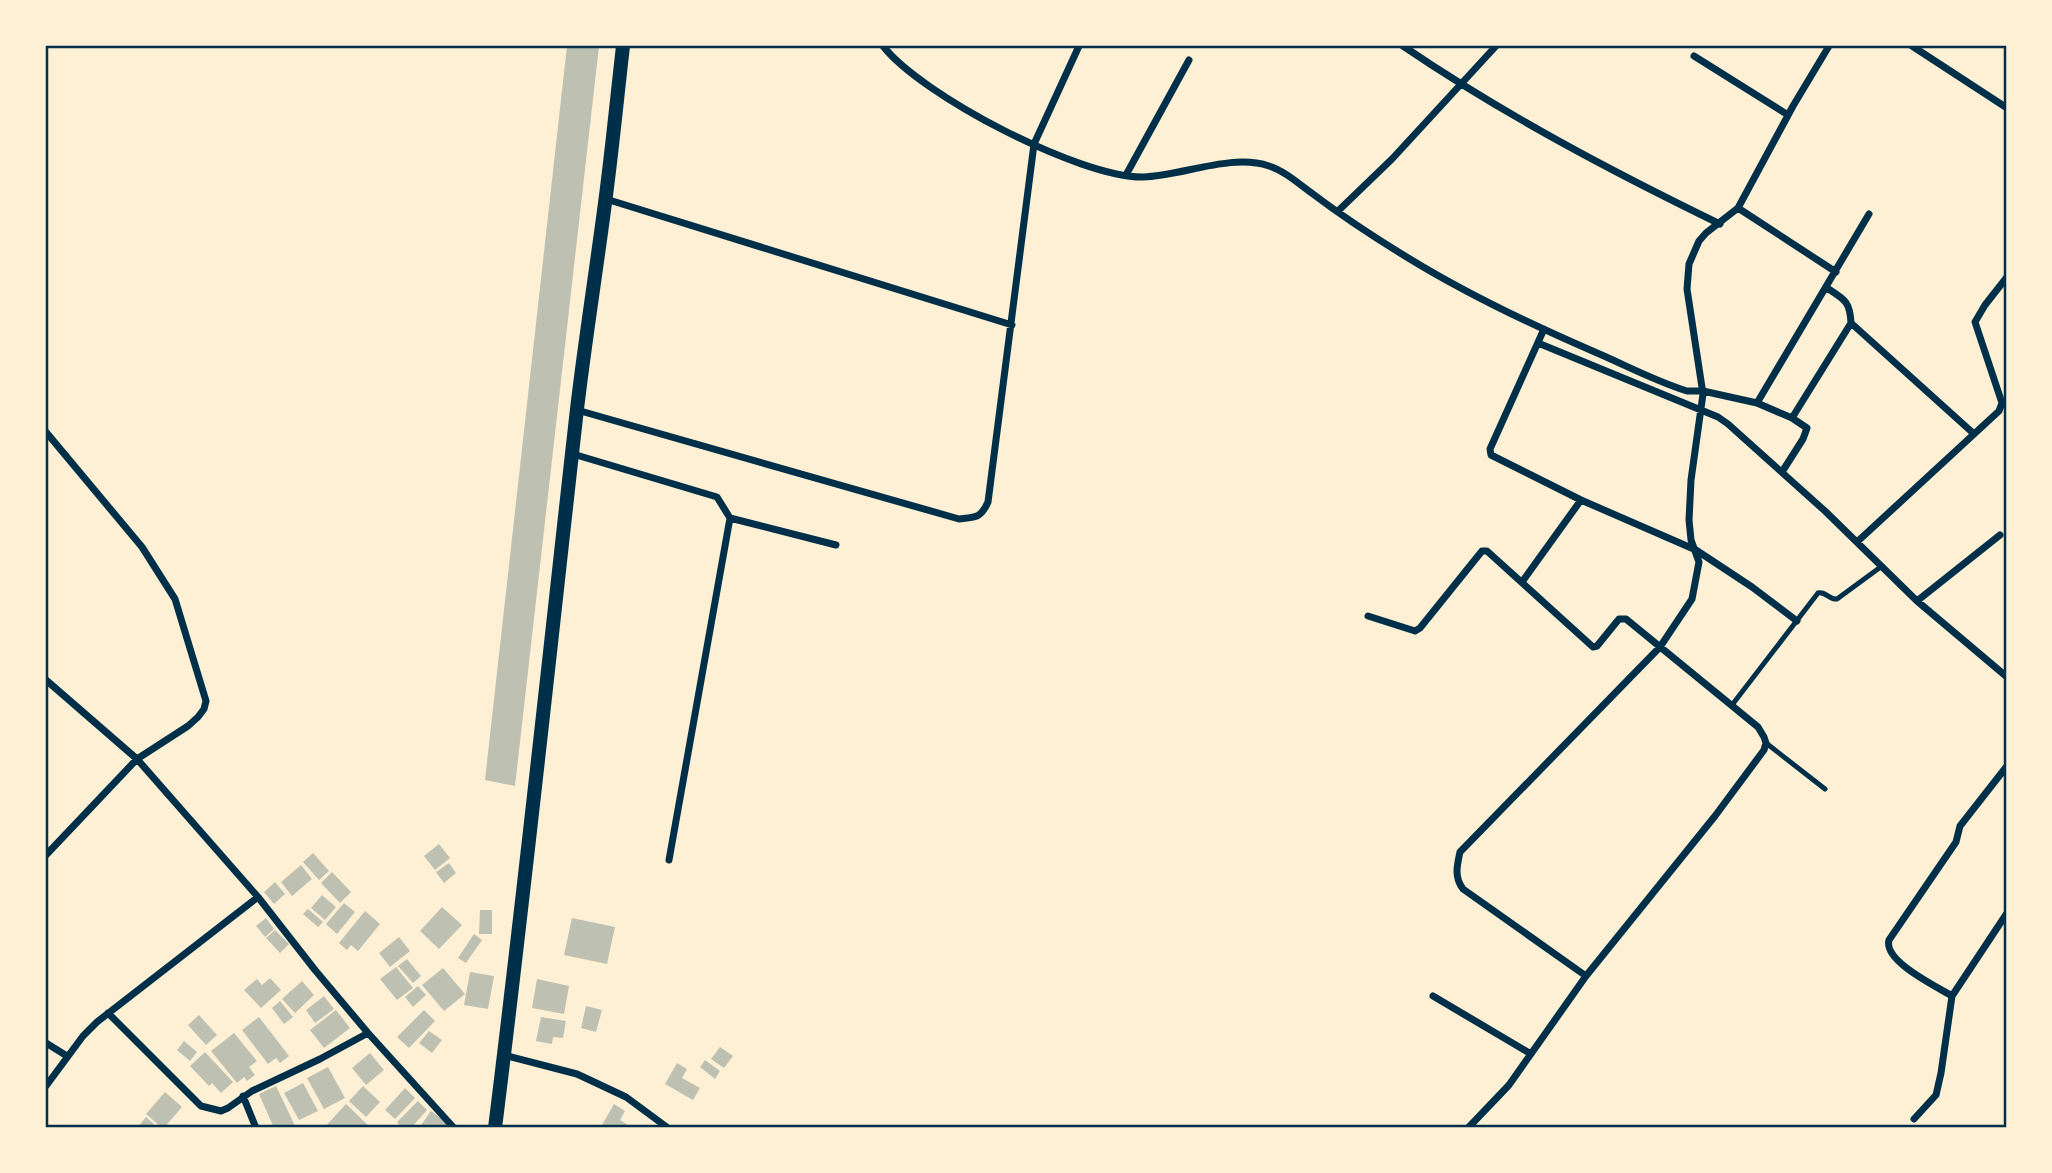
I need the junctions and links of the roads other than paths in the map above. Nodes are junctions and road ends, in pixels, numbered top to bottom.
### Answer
1 (623, 46) edge
2 (883, 46) edge
3 (1079, 46) edge
4 (1403, 46) edge
5 (1496, 46) edge
6 (1829, 46) edge
7 (1912, 46) edge
8 (1694, 56) dead end
9 (1189, 60) dead end
10 (1460, 84) junction
11 (2007, 108) edge
12 (1788, 115) junction
13 (1034, 144) junction
14 (1126, 175) junction
15 (606, 199) junction
16 (1738, 208) junction
17 (1338, 211) junction
18 (1870, 214) dead end
19 (1720, 224) junction
20 (1836, 272) junction
21 (2007, 277) edge
22 (1827, 288) junction
23 (1851, 323) junction
24 (1012, 325) junction
25 (1541, 336) junction
26 (1703, 392) junction
27 (1756, 403) junction
28 (1701, 408) junction
29 (577, 410) junction
30 (1792, 418) junction
31 (46, 432) edge
32 (1973, 433) junction
33 (573, 454) junction
34 (1782, 472) junction
35 (1581, 500) junction
36 (730, 518) junction
37 (2000, 535) dead end
38 (1857, 542) junction
39 (836, 545) dead end
40 (1696, 550) junction
41 (1882, 566) junction
42 (1522, 582) junction
43 (1917, 601) junction
44 (1368, 616) dead end
45 (1797, 621) junction
46 (1660, 646) junction
47 (2007, 664) edge
48 (2003, 674) edge
49 (46, 680) edge
50 (1732, 705) junction
51 (1766, 743) junction
52 (137, 759) junction
53 (2007, 766) edge
54 (1825, 789) dead end
55 (46, 855) edge
56 (669, 860) dead end
57 (258, 897) junction
58 (2007, 913) edge
59 (1586, 976) junction
60 (1433, 996) dead end
61 (1952, 996) junction
62 (108, 1013) junction
63 (368, 1033) junction
64 (46, 1043) edge
65 (1531, 1054) junction
66 (504, 1055) junction
67 (67, 1056) junction
68 (46, 1086) edge
69 (243, 1096) junction
70 (1914, 1119) dead end
71 (256, 1128) edge
72 (454, 1128) edge
73 (495, 1128) edge
74 (668, 1128) edge
75 (1468, 1128) edge

1 - 15 main road
2 - 13 street
3 - 13 street
4 - 10 street
5 - 10 street
6 - 12 street
7 - 11 street
8 - 12 street
9 - 14 street
10 - 17 street
10 - 19 street
12 - 16 street
13 - 14 street
13 - 24 street
14 - 17 street
15 - 24 street
15 - 29 main road
16 - 19 street
16 - 20 street
17 - 25 street
18 - 20 street
19 - 26 street
20 - 22 street
21 - 32 street
22 - 23 street
22 - 27 street
23 - 30 street
23 - 32 street
24 - 29 street
25 - 26 street
25 - 28 street
25 - 35 street
26 - 27 street
26 - 28 street
27 - 30 street
28 - 34 street
28 - 40 street
29 - 33 main road
30 - 34 street
31 - 52 street
32 - 38 street
33 - 36 street
33 - 66 main road
34 - 38 street
35 - 40 street
35 - 42 street
36 - 39 street
36 - 56 street
37 - 43 street
38 - 41 street
40 - 45 street
40 - 46 street
41 - 43 street
41 - 45 lane
42 - 44 street
42 - 46 street
43 - 48 street
45 - 50 lane
46 - 50 street
46 - 59 street
47 - 48 street
49 - 52 street
50 - 51 street
51 - 54 lane
51 - 59 street
52 - 55 street
52 - 57 street
53 - 61 street
57 - 62 street
57 - 63 street
58 - 61 street
59 - 65 street
60 - 65 street
61 - 70 street
62 - 67 street
62 - 69 street
63 - 69 street
63 - 72 street
64 - 67 street
65 - 75 street
66 - 73 main road
66 - 74 street
67 - 68 street
69 - 71 street

